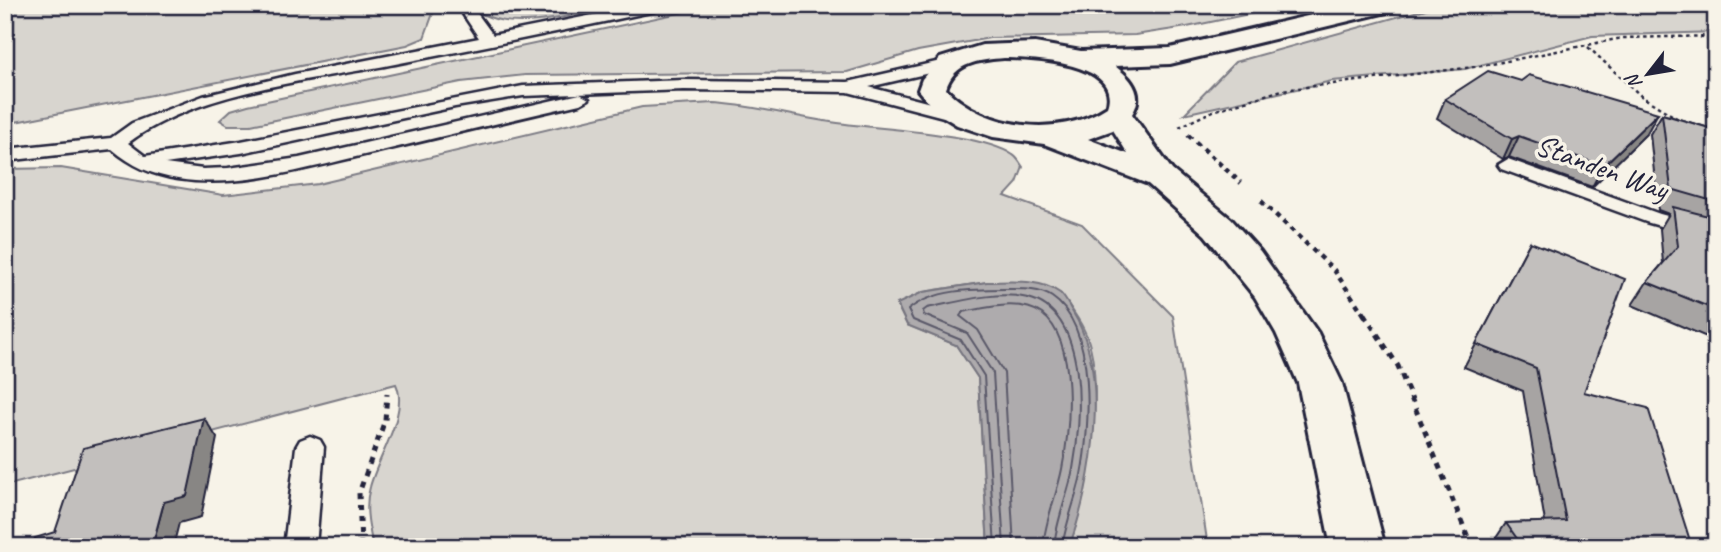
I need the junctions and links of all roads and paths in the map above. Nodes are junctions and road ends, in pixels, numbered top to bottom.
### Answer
1 (464, 5) edge
2 (665, 5) edge
3 (1387, 5) edge
4 (1696, 36) junction
5 (1716, 36) edge
6 (489, 41) junction
7 (1716, 42) edge
8 (1588, 47) junction
9 (1170, 56) junction
10 (1077, 59) junction
11 (945, 65) junction
12 (848, 87) junction
13 (641, 88) junction
14 (1120, 104) junction
15 (959, 116) junction
16 (1690, 125) edge
17 (1178, 127) dead end
18 (1045, 134) junction
19 (116, 143) junction
20 (5, 155) edge
21 (141, 162) junction
22 (1508, 165) dead end
23 (1160, 177) junction
24 (1716, 236) edge
25 (387, 394) dead end
26 (310, 447) dead end
27 (299, 547) edge
28 (361, 547) edge
29 (1358, 547) edge

1 - 6 lane
2 - 6 lane
3 - 9 street
4 - 5 path
4 - 7 path
4 - 8 path
6 - 19 lane
8 - 16 path
8 - 17 path
9 - 10 street
9 - 14 street
10 - 11 street
10 - 14 street
11 - 12 lane
11 - 15 street
12 - 13 lane
12 - 15 lane
13 - 21 lane
13 - 21 lane
14 - 18 street
14 - 23 street
15 - 18 street
18 - 23 street
19 - 20 lane
19 - 21 lane
22 - 24 lane, Standen Way
23 - 29 street
25 - 28 path
26 - 27 lane

